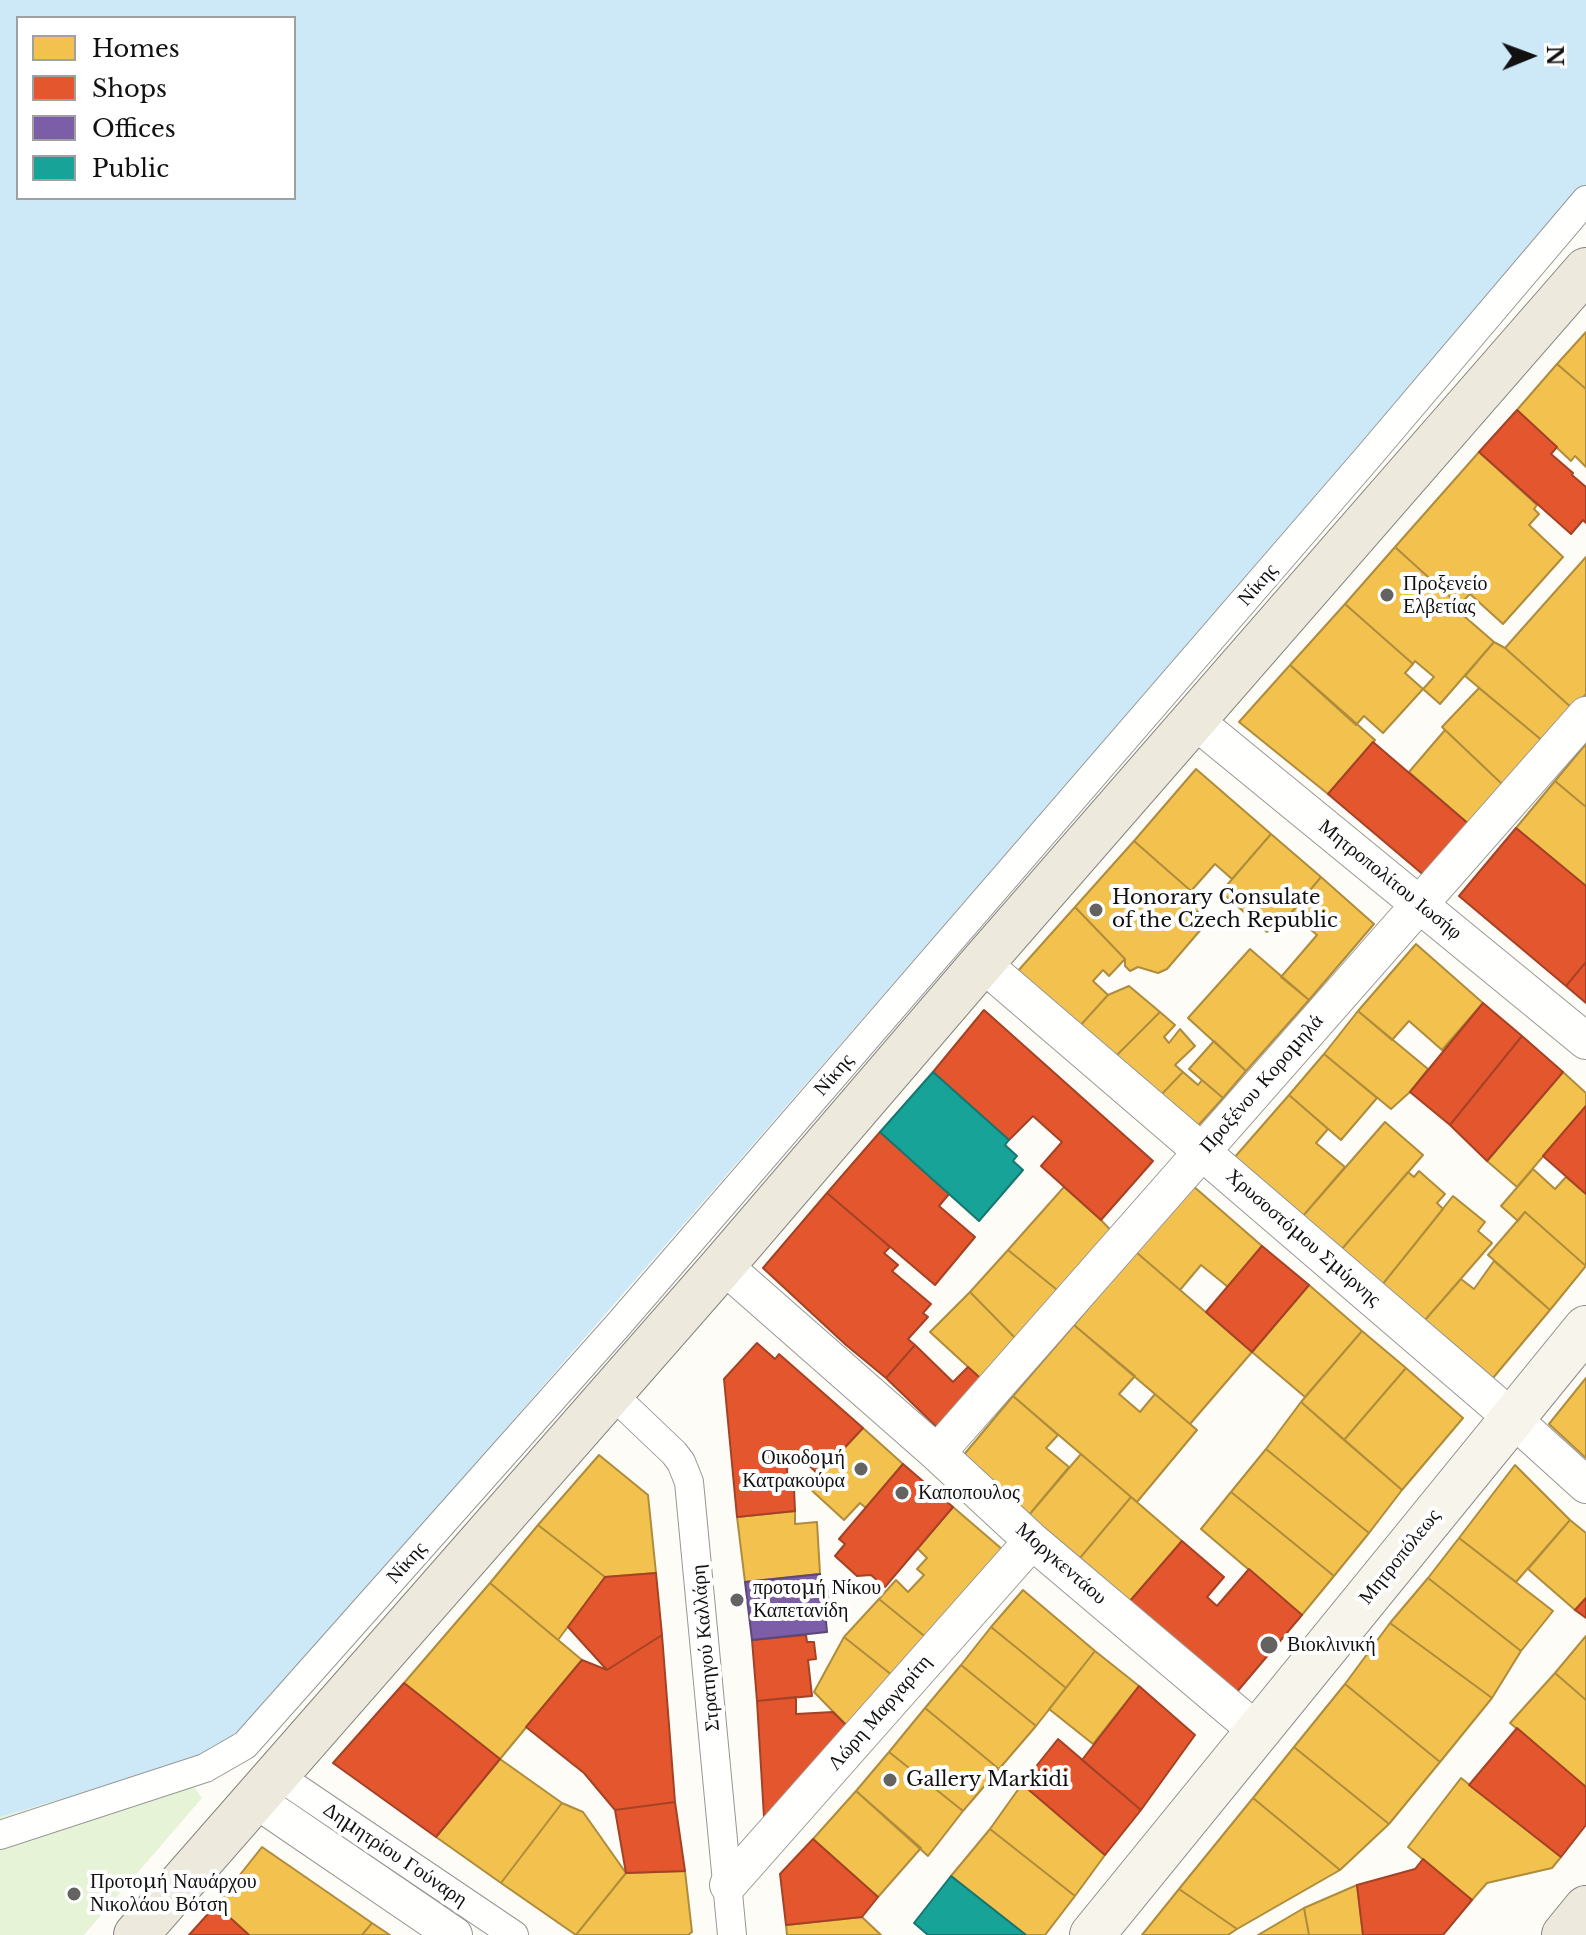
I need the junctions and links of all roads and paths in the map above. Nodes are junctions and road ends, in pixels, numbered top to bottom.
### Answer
1 (1586, 200) edge
2 (1586, 270) edge
3 (1586, 715) edge
4 (1194, 720) junction
5 (1418, 904) junction
6 (982, 963) junction
7 (1586, 1041) edge
8 (1203, 1152) junction
9 (723, 1265) junction
10 (1586, 1328) edge
11 (610, 1392) junction
12 (1512, 1418) junction
13 (937, 1453) junction
14 (1586, 1485) edge
15 (1032, 1541) junction
16 (1258, 1732) junction
17 (266, 1787) junction
18 (0, 1835) edge
19 (728, 1885) junction
20 (1586, 1908) edge
21 (136, 1935) edge
22 (454, 1935) edge
23 (514, 1935) edge
24 (732, 1935) edge
25 (1092, 1935) edge
26 (1564, 1935) edge

1 - 18 street, Νίκης
2 - 4 main road, Νίκης
3 - 5 street, Προξένου Κορομηλά
4 - 5 street, Μητροπολίτου Ιωσήφ
4 - 6 main road, Νίκης
5 - 7 street, Μητροπολίτου Ιωσήφ
5 - 8 street, Προξένου Κορομηλά
6 - 8 street, Χρυσοστόμου Σμύρνης
6 - 9 main road, Νίκης
8 - 12 street, Χρυσοστόμου Σμύρνης
8 - 13 street, Προξένου Κορομηλά
9 - 11 main road, Νίκης
9 - 13 street, Μοργκεντάου
10 - 12 main road, Μητροπόλεως
11 - 17 main road, Νίκης
11 - 19 street, Στρατηγού Καλλάρη
12 - 14 street, Χρυσοστόμου Σμύρνης
12 - 16 main road, Μητροπόλεως
13 - 15 street, Μοργκεντάου
15 - 16 street, Μοργκεντάου
15 - 19 street, Λώρη Μαργαρίτη
16 - 25 main road, Μητροπόλεως
17 - 21 main road, Νίκης
17 - 22 street, Δημητρίου Γούναρη
17 - 23 street, Δημητρίου Γούναρη
19 - 24 street, Στρατηγού Καλλάρη
20 - 26 main road

